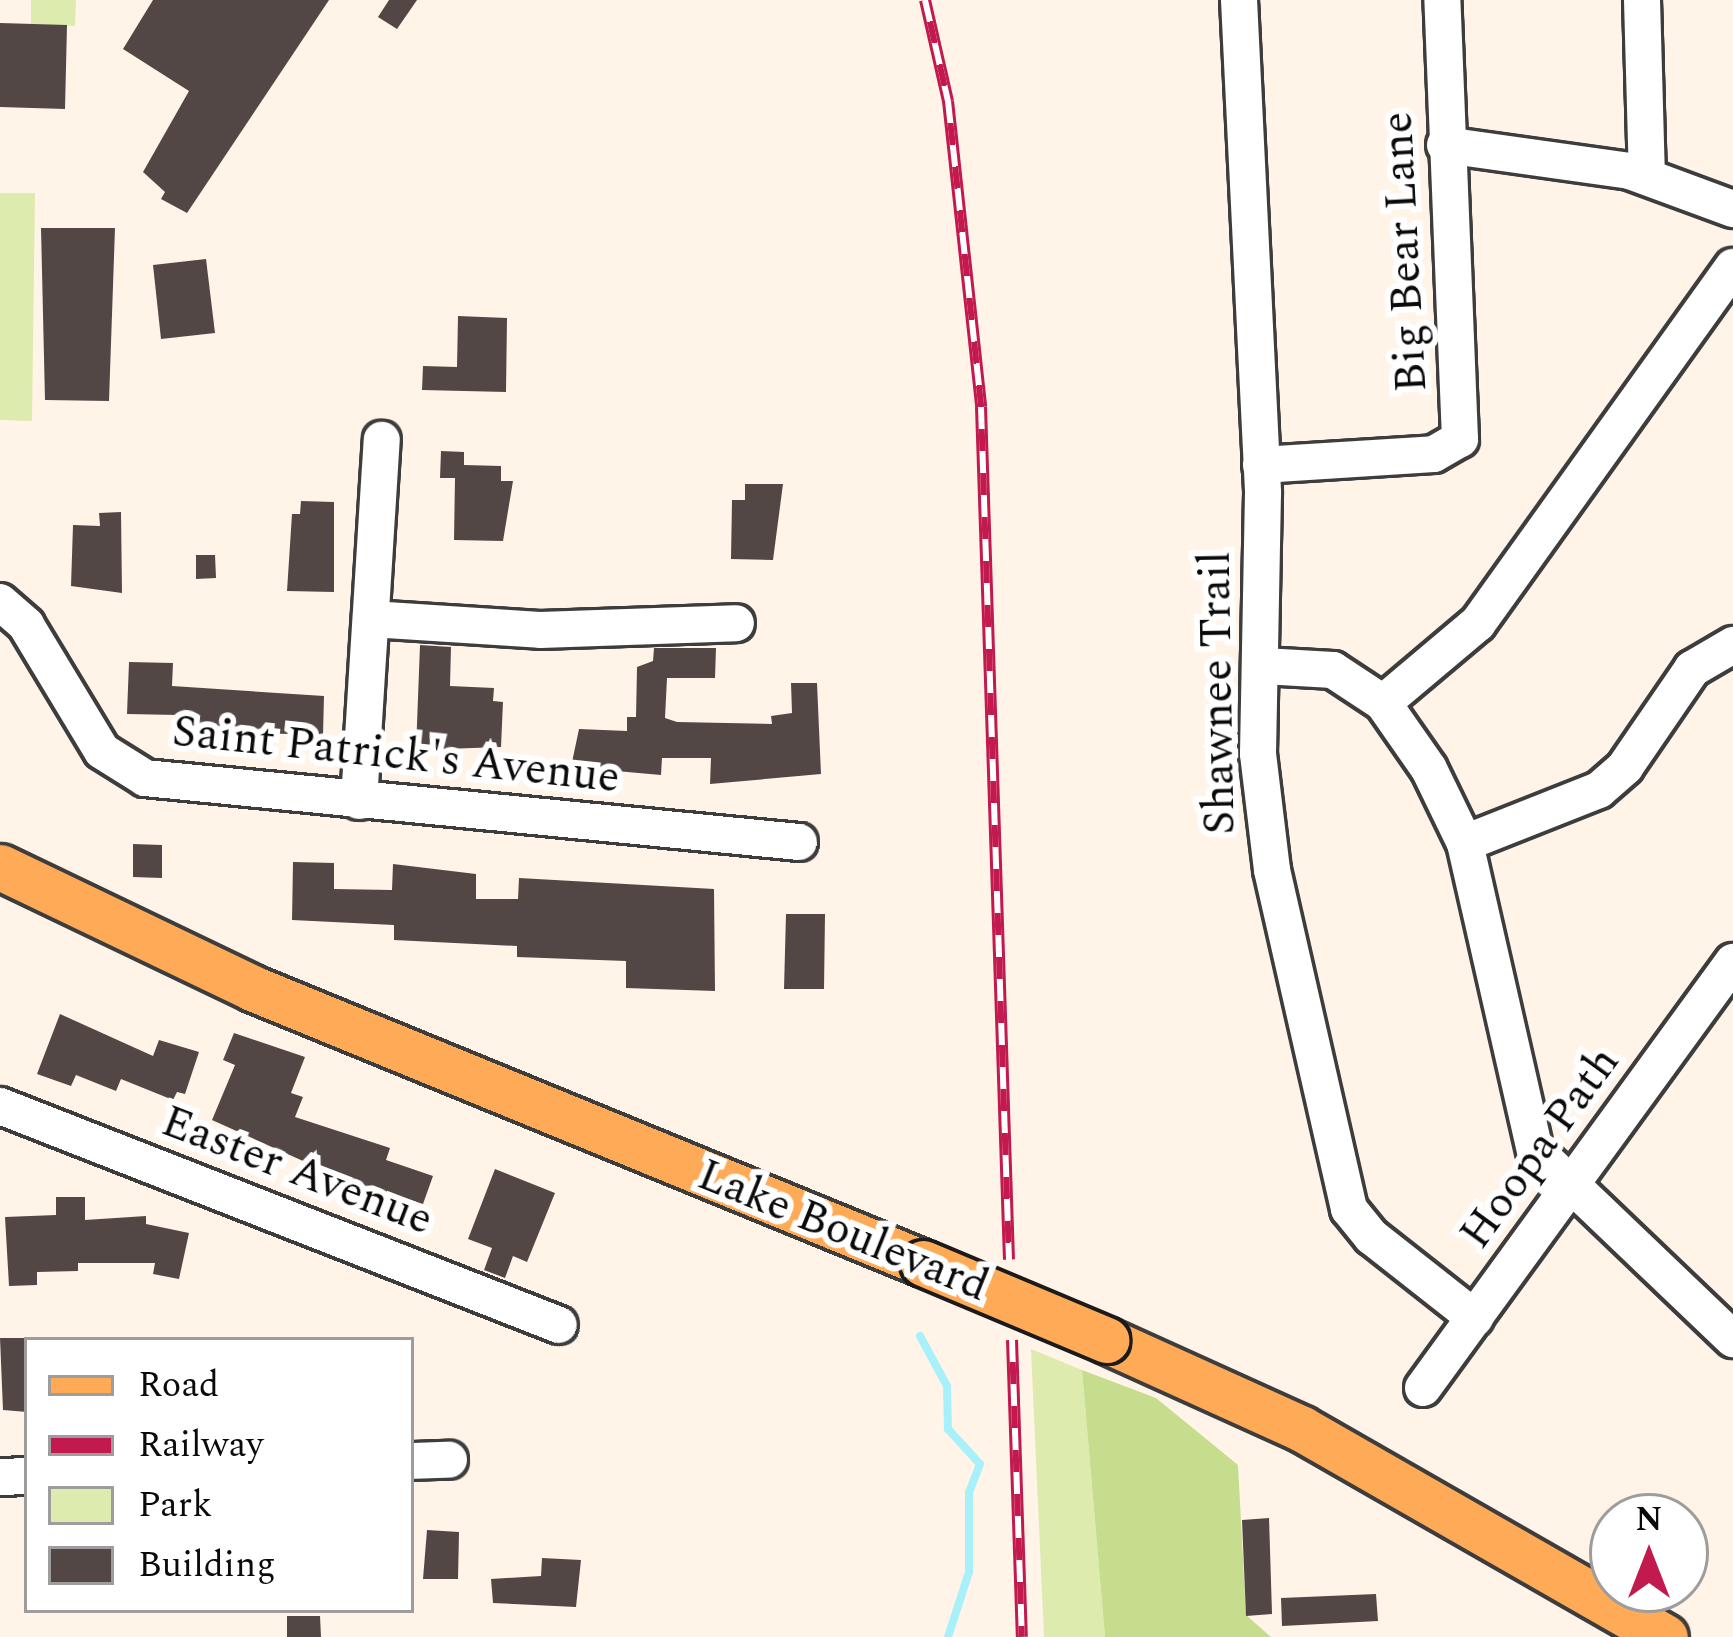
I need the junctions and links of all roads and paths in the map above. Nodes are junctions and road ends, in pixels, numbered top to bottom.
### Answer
1 (1239, 0) edge
2 (1442, 0) edge
3 (1642, 0) edge
4 (1445, 145) junction
5 (1648, 176) junction
6 (1733, 209) edge
7 (1733, 267) edge
8 (382, 440) dead end
9 (1261, 465) junction
10 (0, 602) edge
11 (371, 620) junction
12 (736, 623) dead end
13 (1733, 645) edge
14 (1263, 666) junction
15 (1383, 703) junction
16 (359, 801) junction
17 (799, 842) dead end
18 (1465, 843) junction
19 (0, 867) edge
20 (1733, 962) edge
21 (0, 1106) edge
22 (1572, 1193) junction
23 (1475, 1318) junction
24 (1727, 1321) edge
25 (559, 1325) dead end
26 (1423, 1388) dead end
27 (448, 1460) dead end
28 (414, 1461) edge
29 (1665, 1637) edge

1 - 9 street, Shawnee Trail
2 - 4 street, Big Bear Lane
3 - 5 street
4 - 5 street
4 - 9 street, Big Bear Lane
5 - 6 street
7 - 15 street
8 - 11 street
9 - 14 street, Shawnee Trail
10 - 16 street, Saint Patrick's Avenue
11 - 12 street
11 - 16 street
13 - 18 street
14 - 15 street
14 - 23 street, Shawnee Trail
15 - 18 street
16 - 17 street, Saint Patrick's Avenue
18 - 22 street
19 - 29 main road, Lake Boulevard, bridge
20 - 22 street, Hoopa Path
21 - 25 street, Easter Avenue
22 - 23 street, Hoopa Path
22 - 24 street
23 - 26 street, Hoopa Path
27 - 28 street

